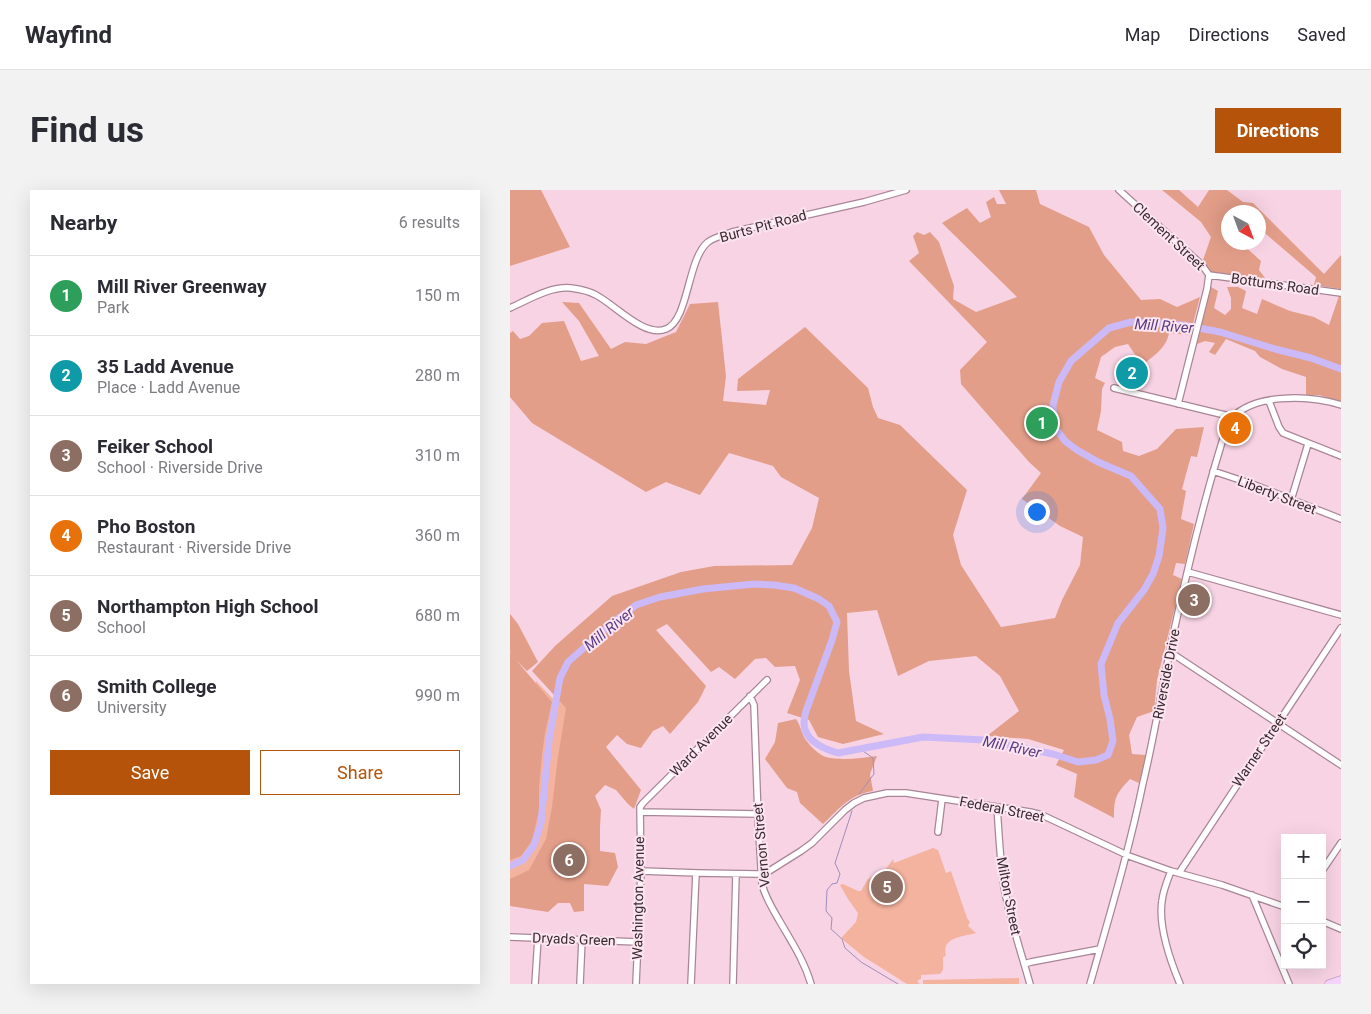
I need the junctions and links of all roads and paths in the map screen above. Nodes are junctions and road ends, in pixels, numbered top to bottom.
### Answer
1 (906, 190) edge
2 (1119, 190) edge
3 (1209, 275) junction
4 (1341, 293) edge
5 (510, 308) edge
6 (1114, 388) dead end
7 (1269, 401) junction
8 (1178, 404) junction
9 (1341, 405) edge
10 (1233, 417) junction
11 (1308, 444) junction
12 (1341, 456) edge
13 (1213, 471) junction
14 (1291, 500) junction
15 (1341, 519) edge
16 (1188, 572) junction
17 (1341, 615) edge
18 (1341, 628) edge
19 (1170, 652) junction
20 (766, 680) dead end
21 (750, 696) junction
22 (1278, 723) junction
23 (1341, 765) edge
24 (942, 798) junction
25 (997, 807) junction
26 (640, 812) junction
27 (758, 814) junction
28 (938, 832) dead end
29 (1341, 843) edge
30 (1126, 854) junction
31 (1326, 865) edge
32 (641, 871) junction
33 (1171, 871) junction
34 (696, 873) junction
35 (1179, 873) junction
36 (736, 874) junction
37 (761, 874) junction
38 (1252, 895) junction
39 (1281, 906) edge
40 (1326, 923) edge
41 (1341, 929) edge
42 (510, 937) edge
43 (538, 938) junction
44 (582, 940) junction
45 (638, 942) junction
46 (1100, 950) junction
47 (1024, 964) junction
48 (1341, 980) edge
49 (535, 984) edge
50 (580, 984) edge
51 (636, 984) edge
52 (691, 984) edge
53 (733, 984) edge
54 (811, 984) edge
55 (1030, 984) edge
56 (1090, 984) edge
57 (1180, 984) edge
58 (1289, 984) edge
59 (1329, 984) edge

1 - 5 street, Burts Pit Road
2 - 3 street, Clement Street
3 - 4 street, Bottums Road
3 - 8 street, Clement Street
6 - 8 street
7 - 9 street
7 - 10 street
7 - 11 street
8 - 10 street
10 - 13 street, Riverside Drive
11 - 12 street
11 - 14 street
13 - 14 street, Liberty Street
13 - 16 street, Riverside Drive
14 - 15 street, Liberty Street
16 - 17 street
16 - 19 street, Riverside Drive
18 - 22 street, Warner Street
19 - 22 street
19 - 30 street, Riverside Drive
20 - 21 street, Ward Avenue
21 - 26 street, Ward Avenue
21 - 27 street, Vernon Street
22 - 23 street
22 - 35 street, Warner Street
24 - 25 street, Federal Street
24 - 28 street
24 - 37 street, Federal Street
25 - 30 street, Federal Street
25 - 47 street, Milton Street
26 - 27 street
26 - 32 street, Washington Avenue
27 - 37 street, Vernon Street
29 - 31 street
30 - 33 street, Federal Street
30 - 46 street, Riverside Drive
32 - 34 street
32 - 45 street, Washington Avenue
33 - 35 street, Federal Street
33 - 57 street
34 - 36 street
34 - 52 street
35 - 38 street, Federal Street
36 - 37 street
36 - 53 street
37 - 54 street, Vernon Street
38 - 39 street, Federal Street
38 - 58 street
40 - 41 street
42 - 43 street, Dryads Green
43 - 44 street, Dryads Green
43 - 49 street
44 - 45 street, Dryads Green
44 - 50 street
45 - 51 street, Washington Avenue
46 - 47 street
46 - 56 street, Riverside Drive
47 - 55 street, Milton Street
48 - 59 main road

